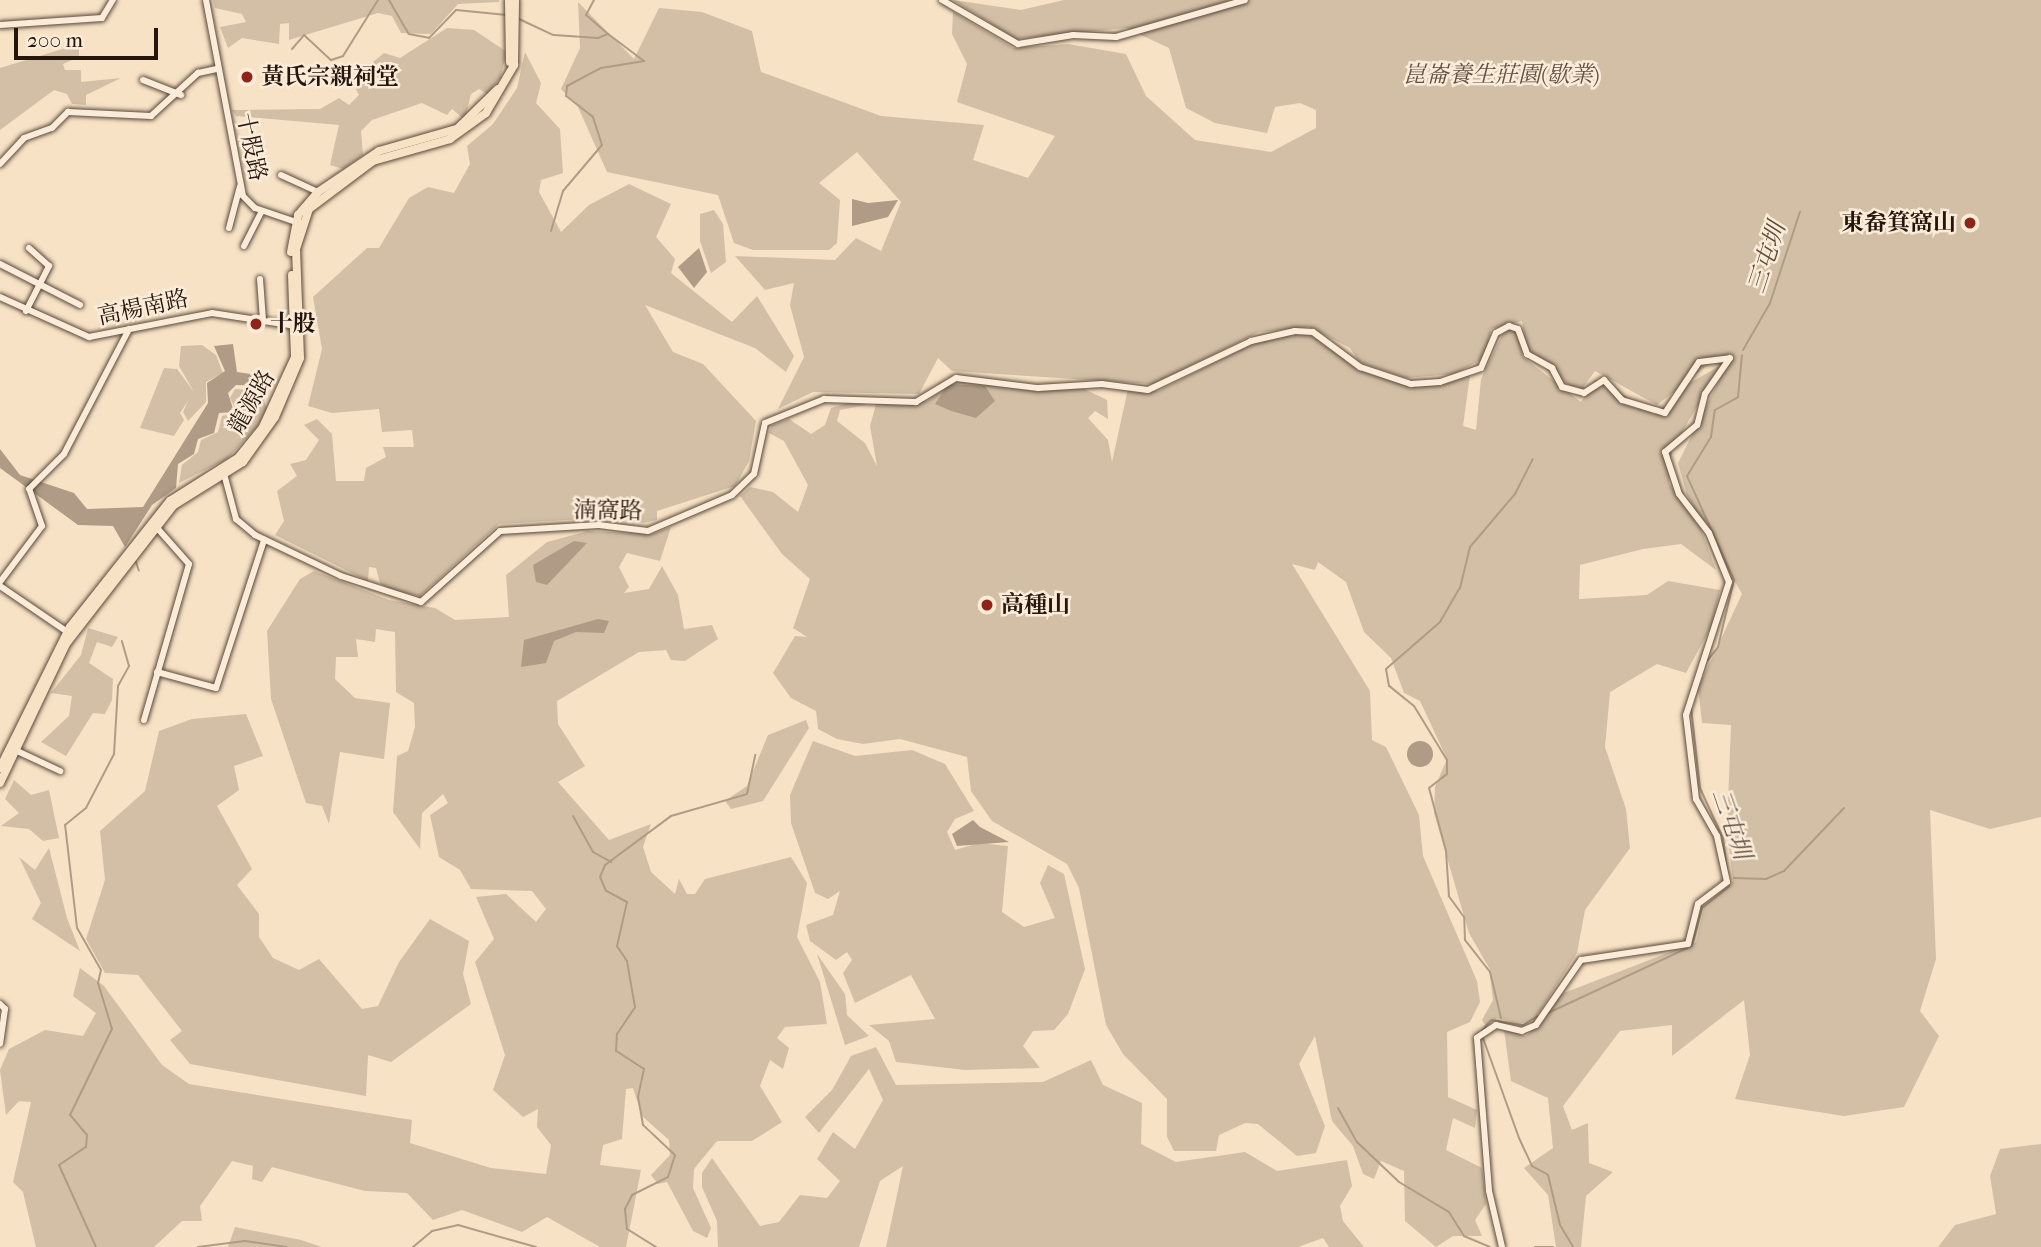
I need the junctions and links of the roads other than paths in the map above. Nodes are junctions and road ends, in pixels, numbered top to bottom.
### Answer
1 (113, 0) edge
2 (206, 0) edge
3 (509, 0) edge
4 (514, 0) edge
5 (942, 0) edge
6 (1245, 0) edge
7 (513, 17) junction
8 (0, 25) edge
9 (217, 69) junction
10 (143, 80) dead end
11 (181, 95) junction
12 (3, 162) edge
13 (281, 175) dead end
14 (240, 186) junction
15 (318, 192) junction
16 (262, 211) junction
17 (298, 223) junction
18 (229, 228) dead end
19 (244, 246) dead end
20 (29, 248) dead end
21 (0, 264) edge
22 (260, 279) dead end
23 (39, 286) junction
24 (0, 297) edge
25 (80, 305) dead end
26 (26, 311) junction
27 (263, 320) junction
28 (298, 326) junction
29 (129, 328) junction
30 (224, 472) junction
31 (157, 528) junction
32 (264, 540) junction
33 (141, 545) junction
34 (0, 584) edge
35 (71, 635) junction
36 (157, 672) junction
37 (144, 720) dead end
38 (15, 750) junction
39 (0, 768) edge
40 (60, 771) dead end
41 (0, 783) edge
42 (0, 1004) edge
43 (0, 1044) edge
44 (1503, 1247) edge

1 - 8 street
2 - 9 street, 十股路
3 - 7 main road
4 - 7 main road
5 - 6 street
7 - 15 main road
7 - 17 main road
9 - 11 street
9 - 14 street, 十股路
10 - 11 street
11 - 12 street
13 - 15 street
14 - 16 street, 十股路
14 - 18 street
15 - 17 main road
16 - 17 street, 十股路
16 - 19 street
17 - 28 main road
20 - 23 street
21 - 23 street
22 - 27 street
23 - 25 street
23 - 26 street
24 - 26 street, 高楊南路
26 - 29 street, 高楊南路
27 - 28 street, 高楊南路
27 - 29 street, 高楊南路
28 - 30 main road
29 - 34 street
30 - 31 main road
30 - 32 street, 湳窩路
30 - 33 main road
31 - 33 main road
31 - 36 street
32 - 36 street
32 - 44 street, 湳窩路
33 - 35 main road
34 - 35 street
35 - 38 main road
35 - 39 main road
36 - 37 street
38 - 40 street
38 - 41 main road
42 - 43 street

